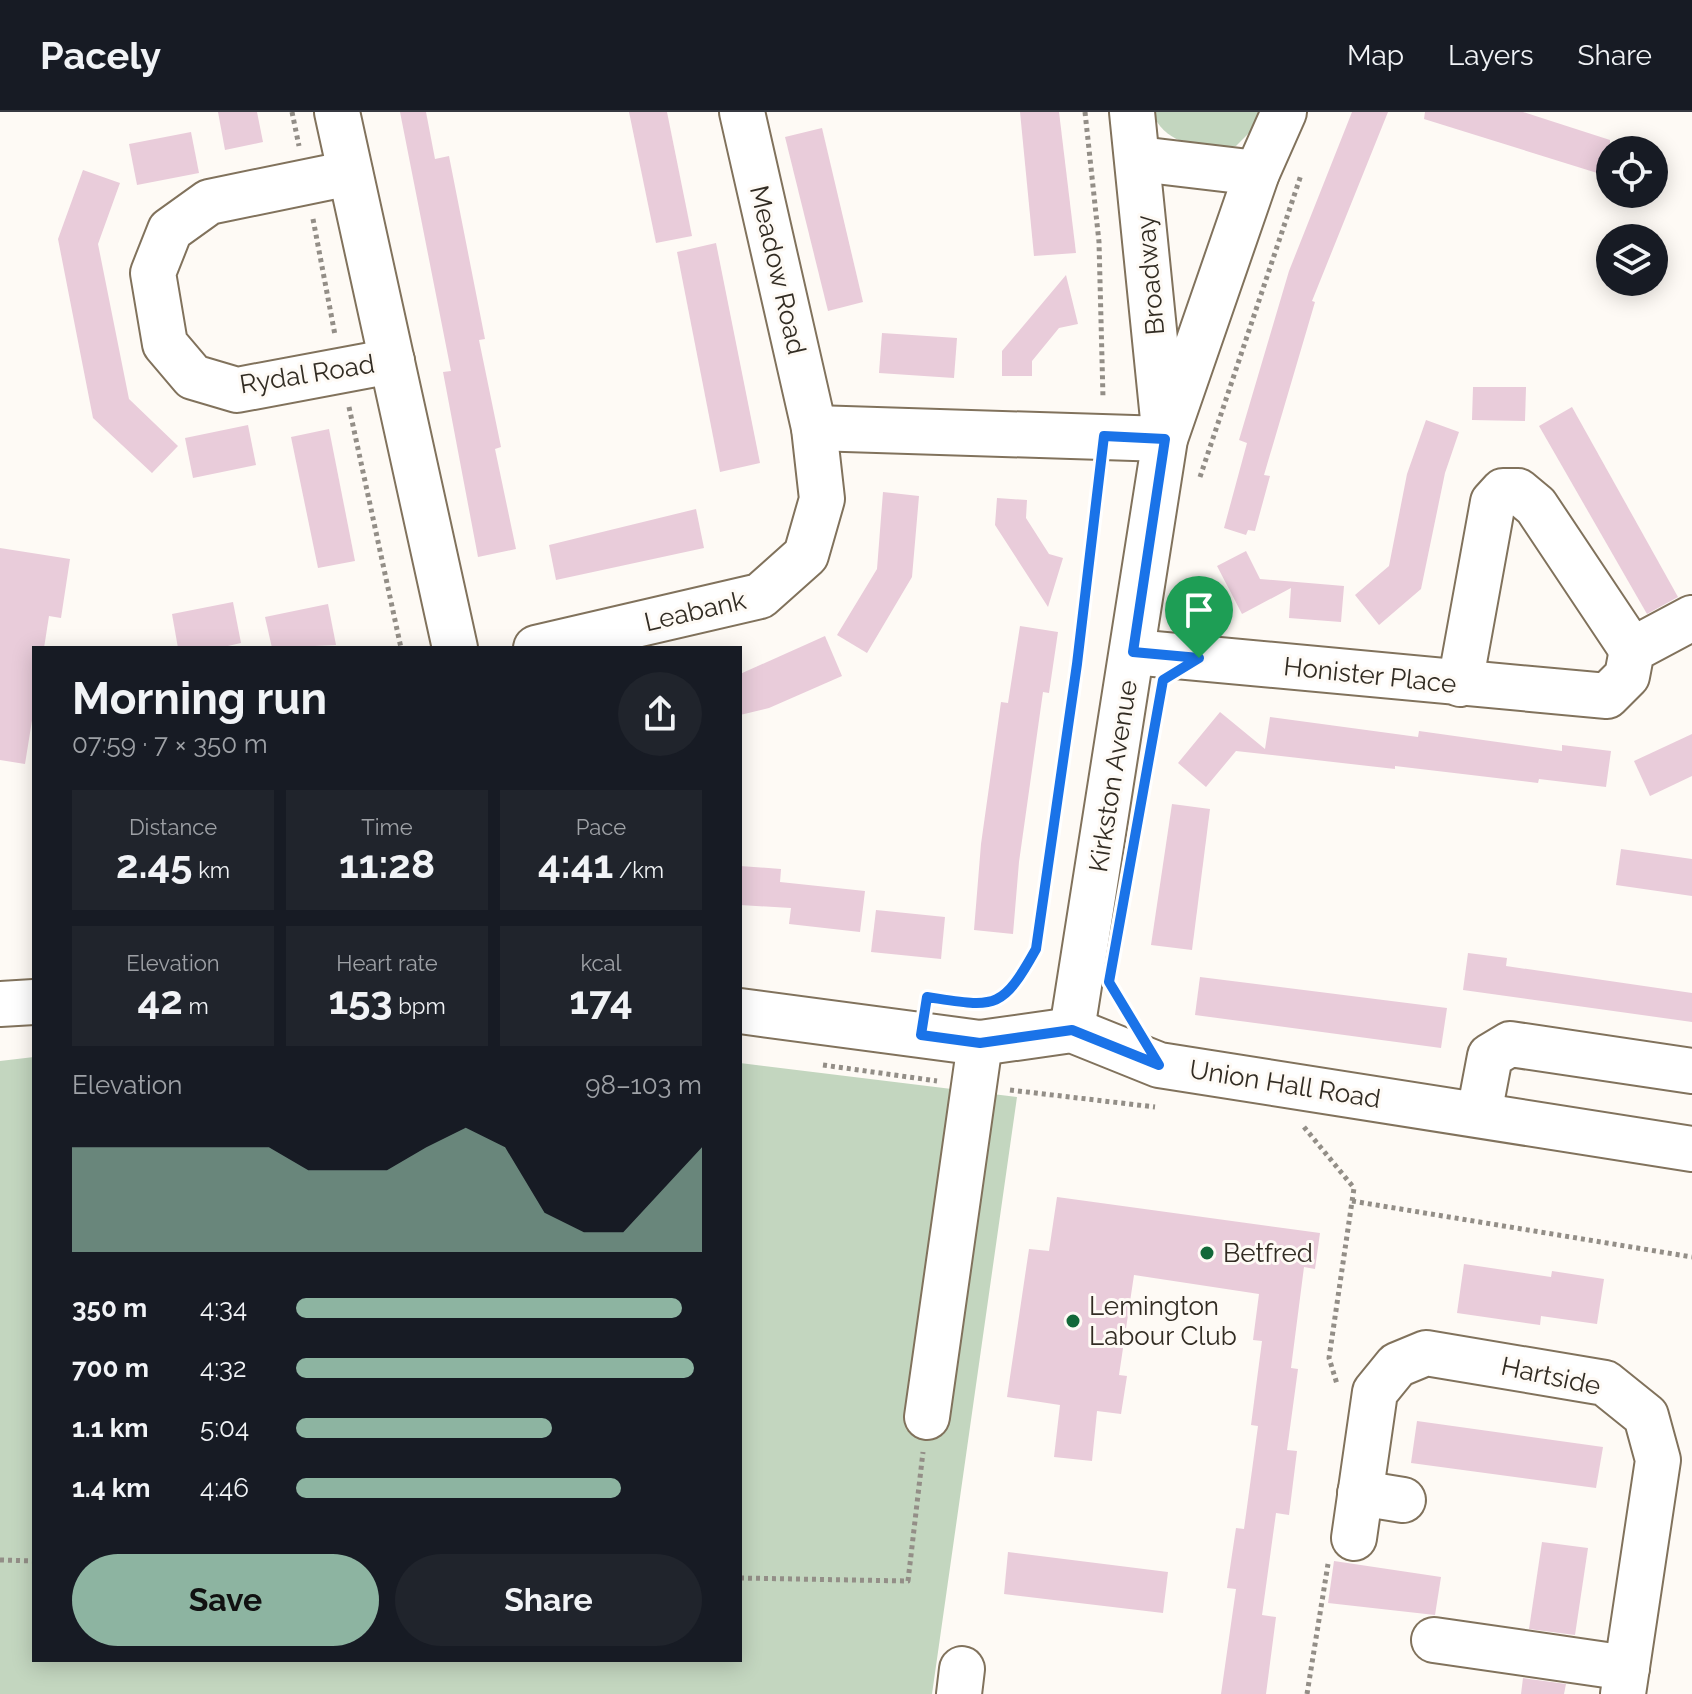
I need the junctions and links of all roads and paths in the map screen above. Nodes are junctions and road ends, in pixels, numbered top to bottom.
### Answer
1 (337, 112) edge
2 (742, 112) edge
3 (1085, 112) edge
4 (1132, 112) edge
5 (1284, 112) edge
6 (1139, 159) junction
7 (1303, 171) dead end
8 (350, 173) junction
9 (1257, 173) junction
10 (392, 361) junction
11 (814, 428) junction
12 (1104, 436) junction
13 (1165, 439) junction
14 (1199, 481) dead end
15 (1692, 618) edge
16 (455, 646) edge
17 (545, 646) edge
18 (1632, 650) junction
19 (1133, 652) junction
20 (1460, 684) junction
21 (32, 1002) edge
22 (0, 1004) edge
23 (742, 1011) edge
24 (982, 1024) junction
25 (1072, 1030) junction
26 (1692, 1071) edge
27 (1308, 1088) junction
28 (1479, 1114) junction
29 (1692, 1149) edge
30 (1352, 1201) junction
31 (1692, 1257) edge
32 (1337, 1386) dead end
33 (927, 1417) joint
34 (1360, 1493) junction
35 (1403, 1500) dead end
36 (1354, 1538) dead end
37 (0, 1560) edge
38 (32, 1561) edge
39 (742, 1578) edge
40 (1434, 1640) dead end
41 (1625, 1681) edge

1 - 8 street, Rydal Road
2 - 11 street, Meadow Road
3 - 12 path
4 - 6 street, Broadway
5 - 9 street, Kirkston Avenue
6 - 9 street
6 - 13 street, Broadway
7 - 14 path
8 - 10 street, Rydal Road
8 - 10 street, Rydal Road
9 - 13 street, Kirkston Avenue
10 - 16 street, Rydal Road
11 - 12 street
11 - 17 street, Leabank
12 - 13 street
12 - 24 path
13 - 19 street, Kirkston Avenue
15 - 18 street
18 - 20 street, Honister Place
18 - 20 street
19 - 20 street, Honister Place
19 - 25 street, Kirkston Avenue
21 - 22 street
23 - 24 street, Union Hall Road
24 - 25 street, Union Hall Road
24 - 33 street
25 - 27 street, Union Hall Road
26 - 28 street
27 - 28 street, Union Hall Road
27 - 30 path
28 - 29 street, Union Hall Road
30 - 31 path
30 - 32 path
33 - 39 path
34 - 35 street
34 - 36 street, Hartside
34 - 41 street, Hartside
37 - 38 path
40 - 41 street

